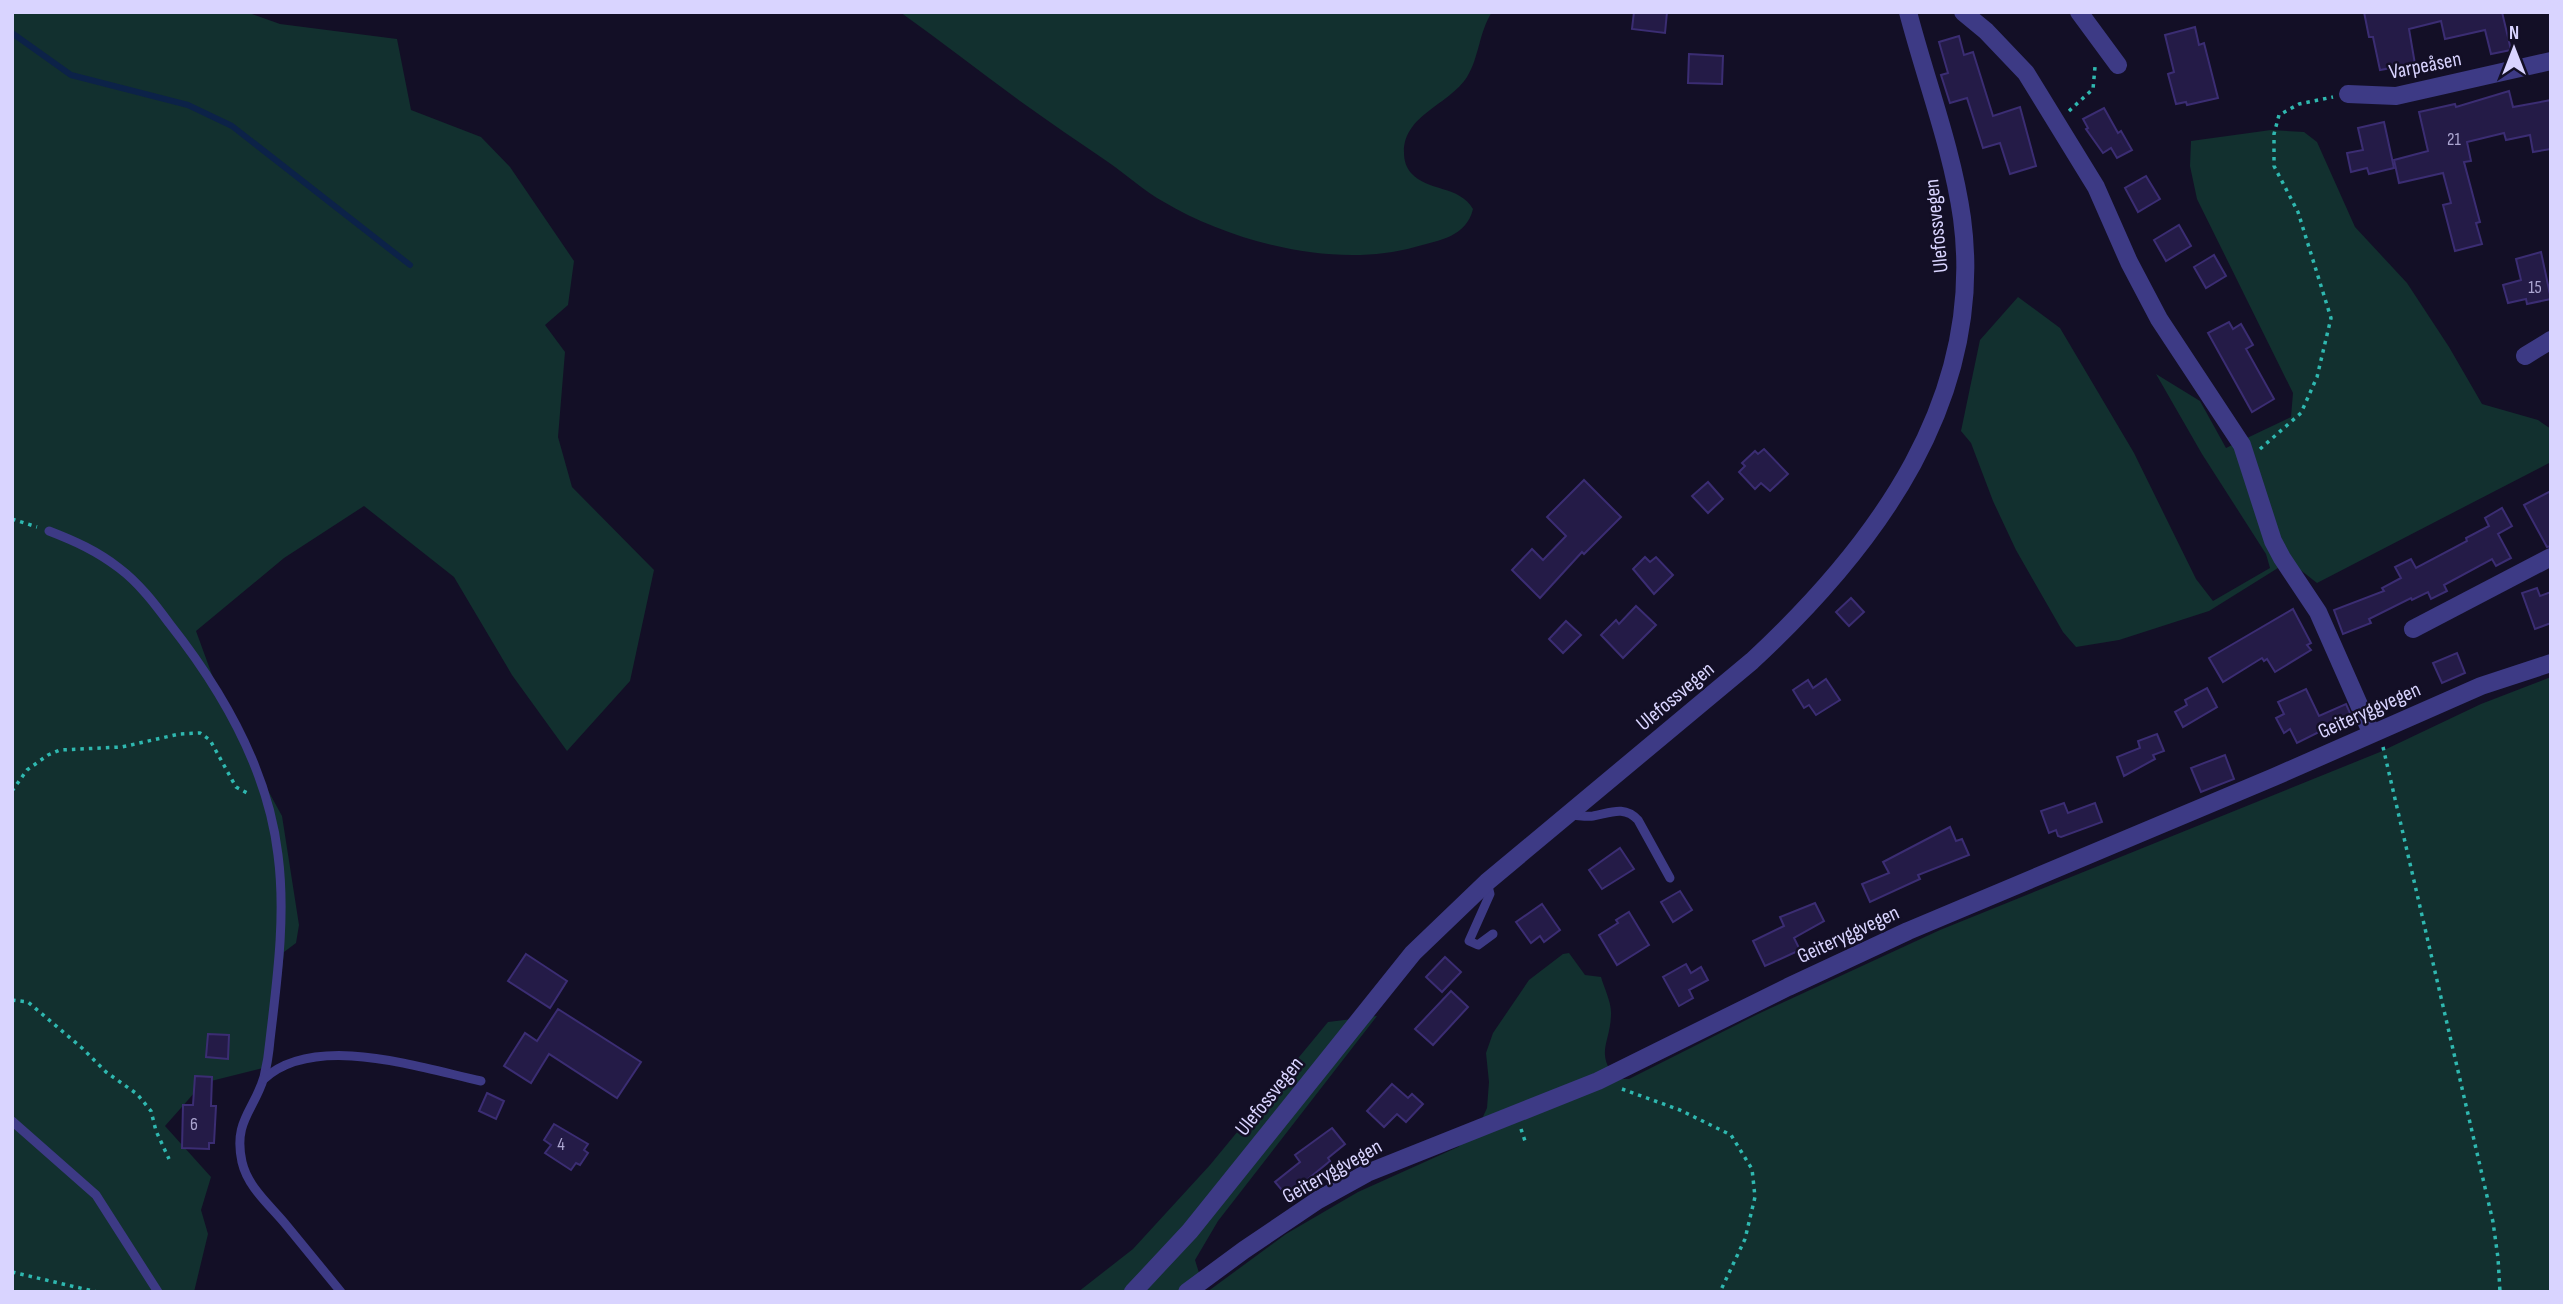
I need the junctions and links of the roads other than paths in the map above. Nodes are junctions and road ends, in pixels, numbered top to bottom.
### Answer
1 (1908, 12) edge
2 (1963, 12) edge
3 (2079, 12) edge
4 (2551, 61) edge
5 (2118, 65) dead end
6 (2348, 94) road end
7 (2551, 340) edge
8 (2525, 356) dead end
9 (49, 531) road end
10 (2551, 557) edge
11 (2413, 629) dead end
12 (2551, 663) edge
13 (2375, 731) junction
14 (1567, 815) junction
15 (1670, 878) dead end
16 (1487, 882) junction
17 (1493, 934) dead end
18 (264, 1079) junction
19 (481, 1082) dead end
20 (12, 1121) edge
21 (158, 1292) edge
22 (341, 1292) edge
23 (1133, 1292) edge
24 (1187, 1292) edge

1 - 14 street, Ulefossvegen
2 - 13 street
3 - 5 street
4 - 6 street, Varpeåsen
7 - 8 street
9 - 18 lane
10 - 11 street
12 - 13 street, Geiteryggvegen
13 - 24 street, Geiteryggvegen
14 - 15 lane
14 - 16 street, Ulefossvegen
16 - 17 lane
16 - 23 street, Ulefossvegen
18 - 19 lane
18 - 22 lane
20 - 21 lane

